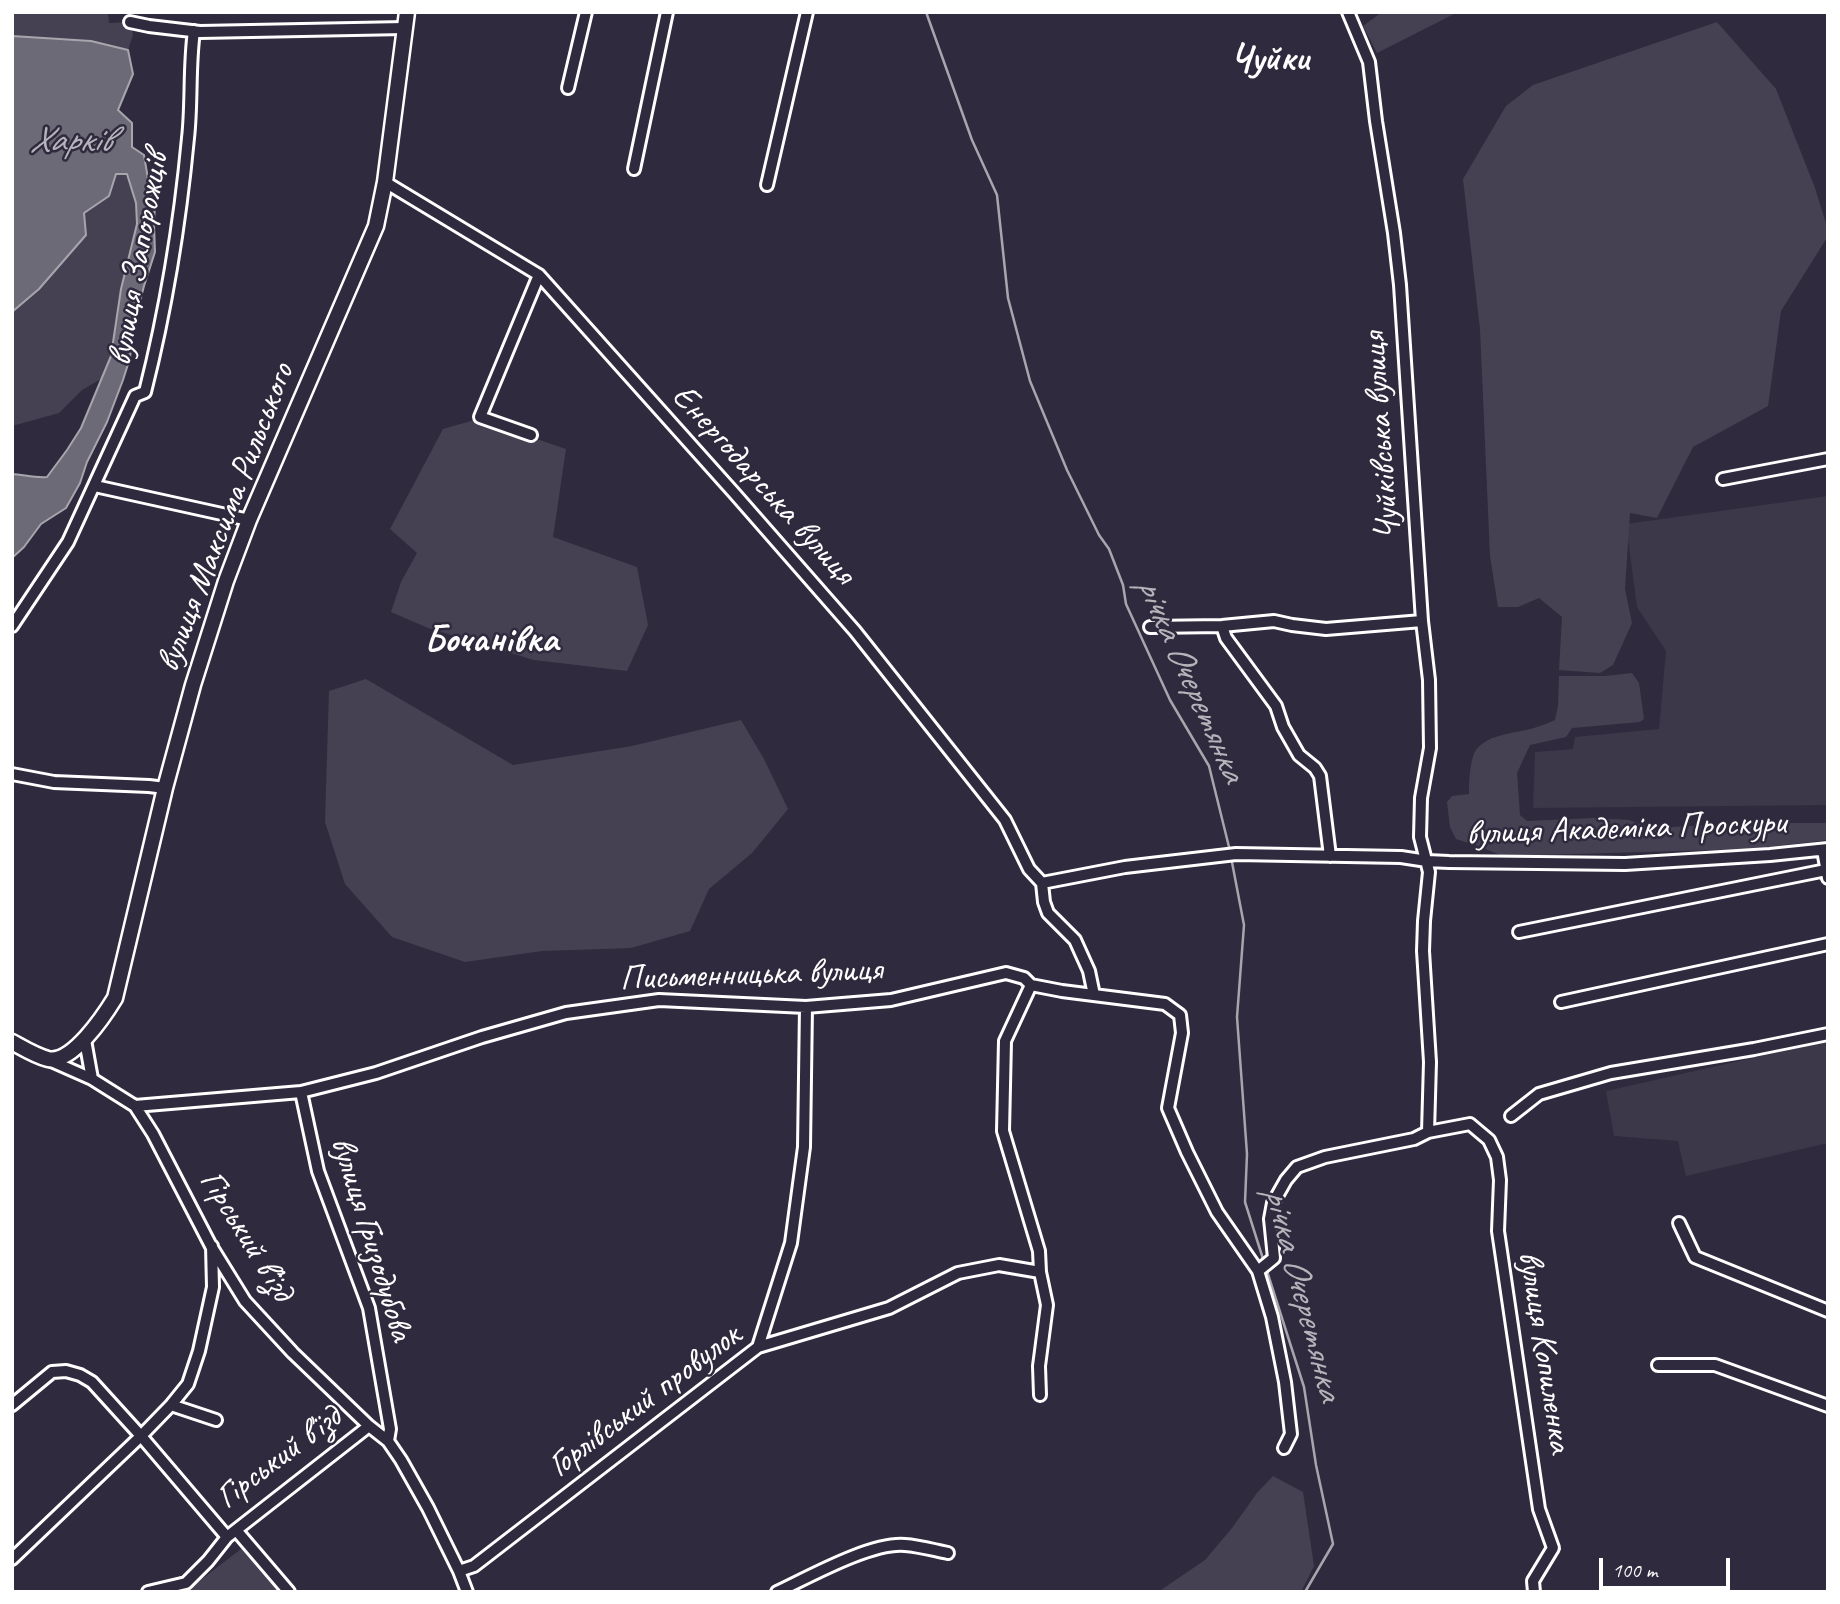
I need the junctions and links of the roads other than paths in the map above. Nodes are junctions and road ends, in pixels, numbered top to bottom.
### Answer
1 (407, 12) edge
2 (586, 12) edge
3 (667, 12) edge
4 (807, 12) edge
5 (1348, 12) edge
6 (130, 22) dead end
7 (405, 28) junction
8 (194, 31) junction
9 (568, 88) dead end
10 (634, 169) dead end
11 (385, 182) junction
12 (768, 185) dead end
13 (539, 275) junction
14 (531, 435) dead end
15 (1828, 460) edge
16 (1723, 479) dead end
17 (95, 486) junction
18 (249, 520) junction
19 (1422, 621) junction
20 (12, 626) edge
21 (1150, 626) dead end
22 (1222, 626) junction
23 (12, 774) edge
24 (165, 788) junction
25 (1825, 849) edge
26 (1330, 856) junction
27 (1427, 861) junction
28 (1827, 874) edge
29 (1042, 883) junction
30 (1519, 932) dead end
31 (1828, 944) edge
32 (1031, 985) junction
33 (1094, 995) junction
34 (1561, 1002) dead end
35 (806, 1007) junction
36 (1828, 1034) edge
37 (85, 1040) junction
38 (12, 1042) edge
39 (50, 1060) junction
40 (92, 1079) junction
41 (301, 1092) junction
42 (135, 1106) junction
43 (1511, 1116) dead end
44 (1428, 1132) junction
45 (1679, 1223) dead end
46 (212, 1245) junction
47 (1258, 1271) junction
48 (1040, 1272) junction
49 (1828, 1311) edge
50 (758, 1348) junction
51 (1658, 1365) dead end
52 (1040, 1395) dead end
53 (12, 1405) edge
54 (171, 1405) junction
55 (1828, 1406) edge
56 (216, 1420) dead end
57 (369, 1426) junction
58 (141, 1436) junction
59 (388, 1441) junction
60 (1284, 1448) dead end
61 (231, 1534) junction
62 (948, 1553) dead end
63 (12, 1559) edge
64 (459, 1571) junction
65 (148, 1592) edge
66 (289, 1592) edge
67 (467, 1592) edge
68 (777, 1592) edge
69 (1534, 1592) edge

1 - 7 main road, вулиця Максима Рильського
2 - 9 street
3 - 10 street
4 - 12 street
5 - 19 street, Чуйківська вулиця
6 - 8 street
7 - 8 street
7 - 11 main road, вулиця Максима Рильського
8 - 17 street, вулиця Запорожців
11 - 13 street, Енергодарська вулиця
11 - 18 main road, вулиця Максима Рильського
13 - 14 street
13 - 29 street, Енергодарська вулиця
15 - 16 street
17 - 18 street
17 - 20 street, вулиця Запорожців
18 - 24 main road, вулиця Максима Рильського
19 - 22 street
19 - 27 street, Чуйківська вулиця
21 - 22 street
22 - 26 street
23 - 24 street
24 - 37 main road, вулиця Максима Рильського
25 - 27 street, вулиця Академіка Проскури
25 - 28 street
26 - 27 street
26 - 29 street
27 - 44 street
28 - 30 street
29 - 33 street, Енергодарська вулиця
31 - 34 street
32 - 33 street, Письменницька вулиця
32 - 35 street, Письменницька вулиця
32 - 48 street
33 - 47 street, Письменницька вулиця
35 - 41 street, Письменницька вулиця
35 - 50 street
36 - 43 street
37 - 39 main road, вулиця Максима Рильського
37 - 40 street
38 - 39 main road
39 - 40 street
40 - 42 street
41 - 42 street, Письменницька вулиця
41 - 59 street, вулиця Гризодубова
42 - 46 street, Гірський в’їзд
44 - 47 street
44 - 69 street, вулиця Копиленка
45 - 49 street
46 - 54 street
46 - 57 street, Гірський в’їзд
47 - 60 street
48 - 50 street, Горлівський провулок
48 - 52 street
50 - 64 street, Горлівський провулок
51 - 55 street
53 - 58 street, Гірський в'їзд
54 - 56 street, Гірський в'їзд
54 - 58 street
57 - 59 street, Гірський в’їзд
57 - 61 street, Гірський в'їзд
58 - 61 street, Гірський в'їзд
58 - 63 street
59 - 64 street, вулиця Гризодубова
61 - 65 street
61 - 66 street
62 - 68 street
64 - 67 street, вулиця Гризодубова

